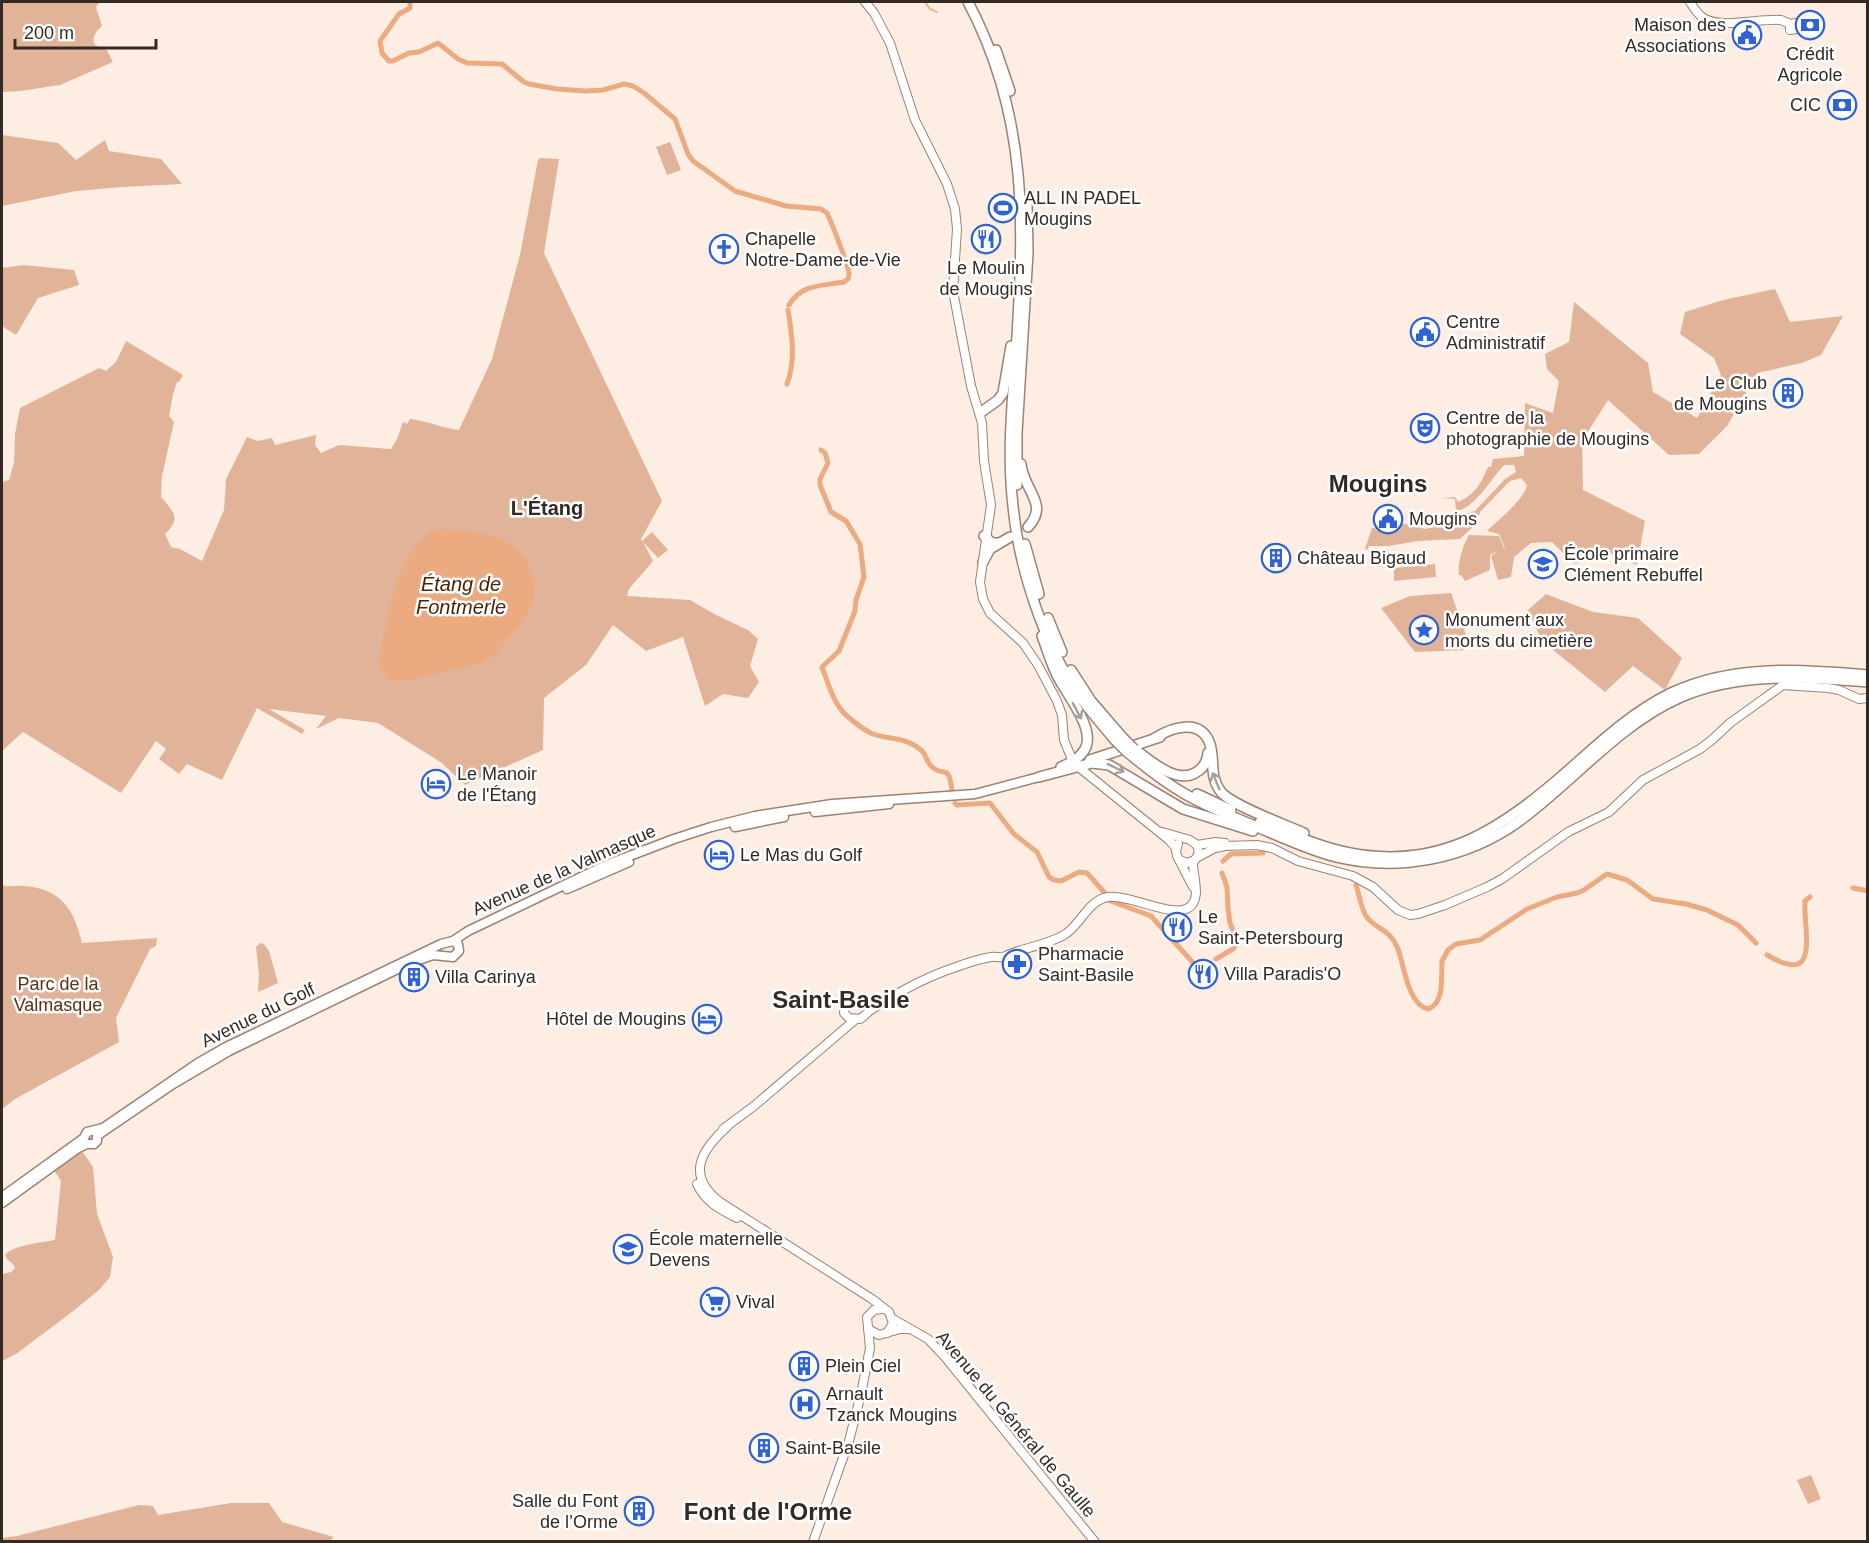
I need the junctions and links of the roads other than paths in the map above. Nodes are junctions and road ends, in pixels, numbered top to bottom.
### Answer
1 (865, 2) edge
2 (968, 2) edge
3 (974, 2) edge
4 (1690, 2) edge
5 (1790, 24) dead end
6 (1019, 294) junction
7 (1021, 385) junction
8 (982, 408) junction
9 (1028, 527) dead end
10 (985, 537) junction
11 (1010, 537) dead end
12 (999, 543) junction
13 (983, 562) junction
14 (1027, 579) junction
15 (1867, 681) edge
16 (1868, 698) edge
17 (1061, 721) junction
18 (1118, 738) junction
19 (1155, 738) junction
20 (1130, 750) junction
21 (1071, 757) dead end
22 (1082, 769) dead end
23 (1039, 777) junction
24 (1157, 830) junction
25 (1188, 840) junction
26 (1197, 845) junction
27 (1233, 845) junction
28 (1176, 848) junction
29 (1319, 852) junction
30 (1381, 856) junction
31 (1180, 860) junction
32 (1195, 860) junction
33 (1195, 895) junction
34 (452, 943) junction
35 (446, 955) junction
36 (379, 978) junction
37 (368, 979) junction
38 (885, 1000) junction
39 (862, 1004) junction
40 (866, 1012) junction
41 (846, 1016) junction
42 (856, 1019) junction
43 (844, 1030) junction
44 (95, 1134) junction
45 (33, 1178) junction
46 (2, 1197) edge
47 (2, 1203) edge
48 (861, 1294) junction
49 (882, 1309) junction
50 (871, 1312) junction
51 (892, 1319) junction
52 (868, 1329) junction
53 (912, 1329) junction
54 (883, 1334) junction
55 (870, 1348) junction
56 (813, 1542) edge
57 (1095, 1542) edge

1 - 8 main road
2 - 6 highway
3 - 7 highway
4 - 5 main road
6 - 8 highway
6 - 14 highway
7 - 9 highway
7 - 18 highway
8 - 10 main road
10 - 12 highway
10 - 13 main road
10 - 17 main road
11 - 12 highway
12 - 13 highway
13 - 17 main road
14 - 18 highway
14 -> 23 highway
15 - 29 highway
15 - 30 highway
16 - 27 main road
17 - 21 main road
18 - 20 highway, bridge
19 - 20 highway
19 - 23 highway
30 -> 19 highway
20 - 29 highway
20 - 30 highway
22 - 24 main road
23 -> 29 highway
23 - 34 main road, Avenue de la Valmasque
24 - 25 main road
24 - 28 main road
25 - 26 main road
25 - 28 main road
26 - 27 main road
26 - 32 main road
27 - 32 main road
28 - 31 main road
31 - 32 main road
31 - 33 main road
32 - 33 main road
33 - 38 main road
34 - 35 main road
34 - 35 main road
34 - 37 main road, Avenue du Golf
35 - 36 main road, Avenue du Golf
36 - 37 main road
36 - 44 main road, Avenue du Golf
37 - 44 main road, Avenue du Golf
38 - 39 main road
38 - 40 main road
39 - 40 main road
39 - 41 main road
40 - 42 main road
41 - 42 main road
41 - 43 main road
42 - 43 main road
43 - 48 main road
44 - 45 main road
45 - 46 main road
45 - 47 main road
48 - 49 main road
48 - 50 main road
49 - 50 main road
49 - 51 main road
50 - 52 main road
51 - 53 main road, Avenue du Général de Gaulle
51 - 54 main road
52 - 54 main road
52 - 55 main road
53 - 54 main road, Avenue du Général de Gaulle
53 - 57 main road, Avenue du Général de Gaulle
54 - 55 main road
55 - 56 main road

